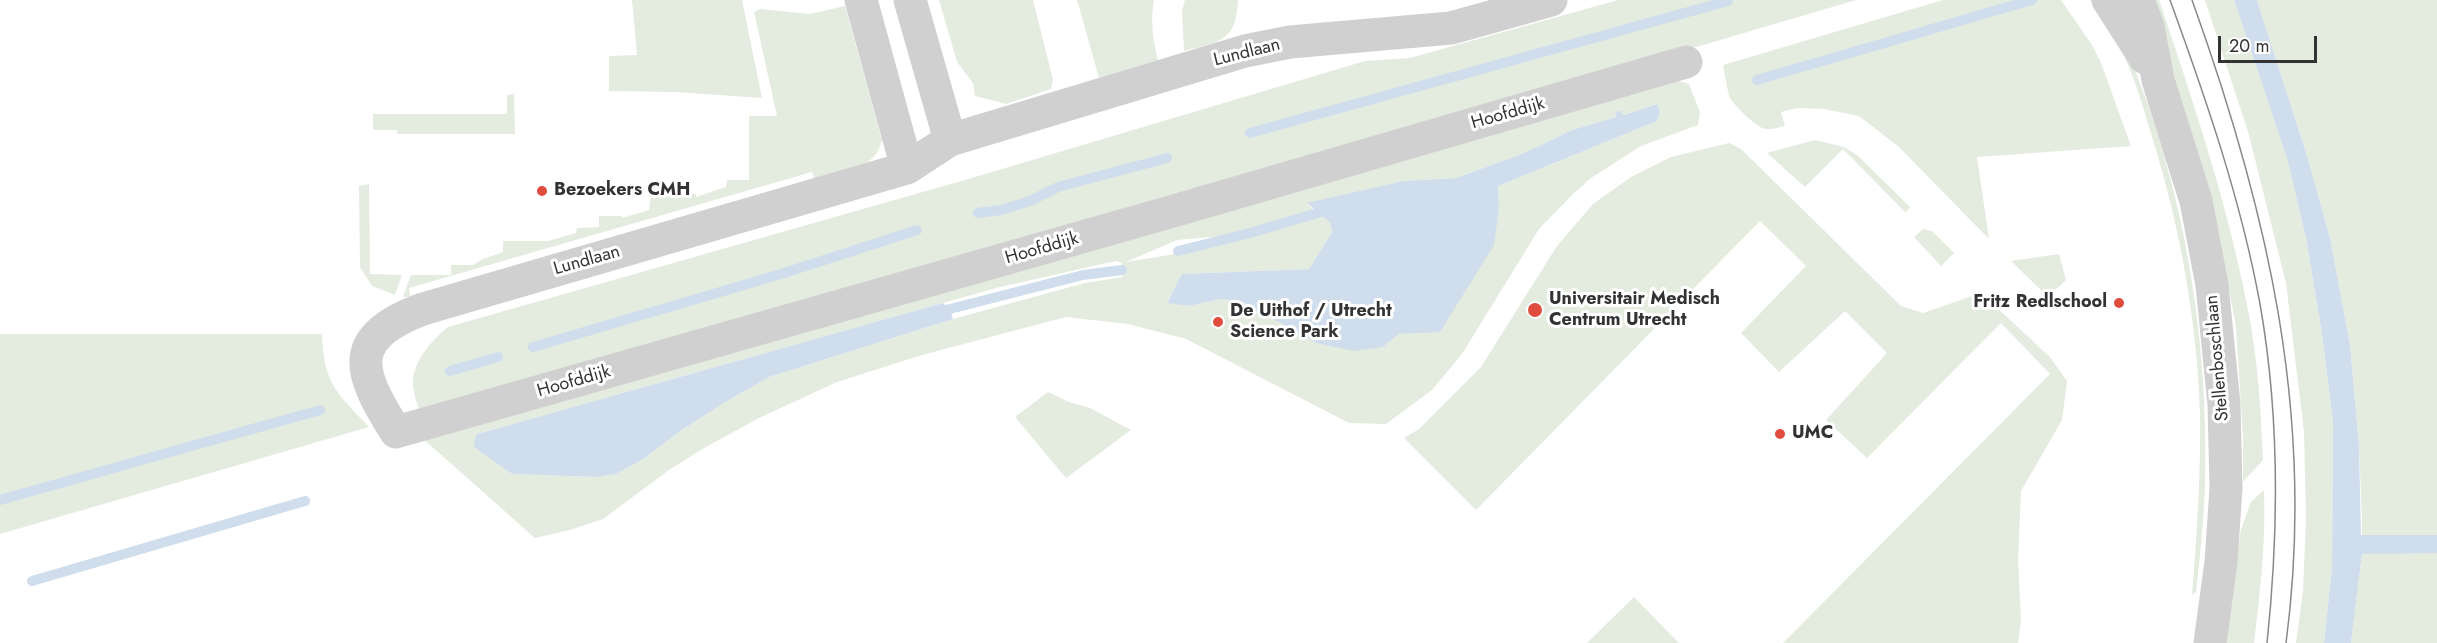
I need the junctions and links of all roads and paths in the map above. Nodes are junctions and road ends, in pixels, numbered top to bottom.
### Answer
1 (861, 0) edge
2 (910, 0) edge
3 (1551, 0) edge
4 (2108, 0) edge
5 (2138, 0) edge
6 (1686, 62) dead end
7 (2158, 80) junction
8 (950, 140) junction
9 (907, 168) junction
10 (396, 432) joint
11 (2210, 643) edge

1 - 9 street
2 - 8 street
3 - 8 street, Lundlaan
4 - 7 street, Stellenboschlaan
5 - 7 street, Stellenboschlaan
6 - 10 street, Hoofddijk
7 - 11 street, Stellenboschlaan
8 - 9 street, Lundlaan
9 - 10 street, Lundlaan

